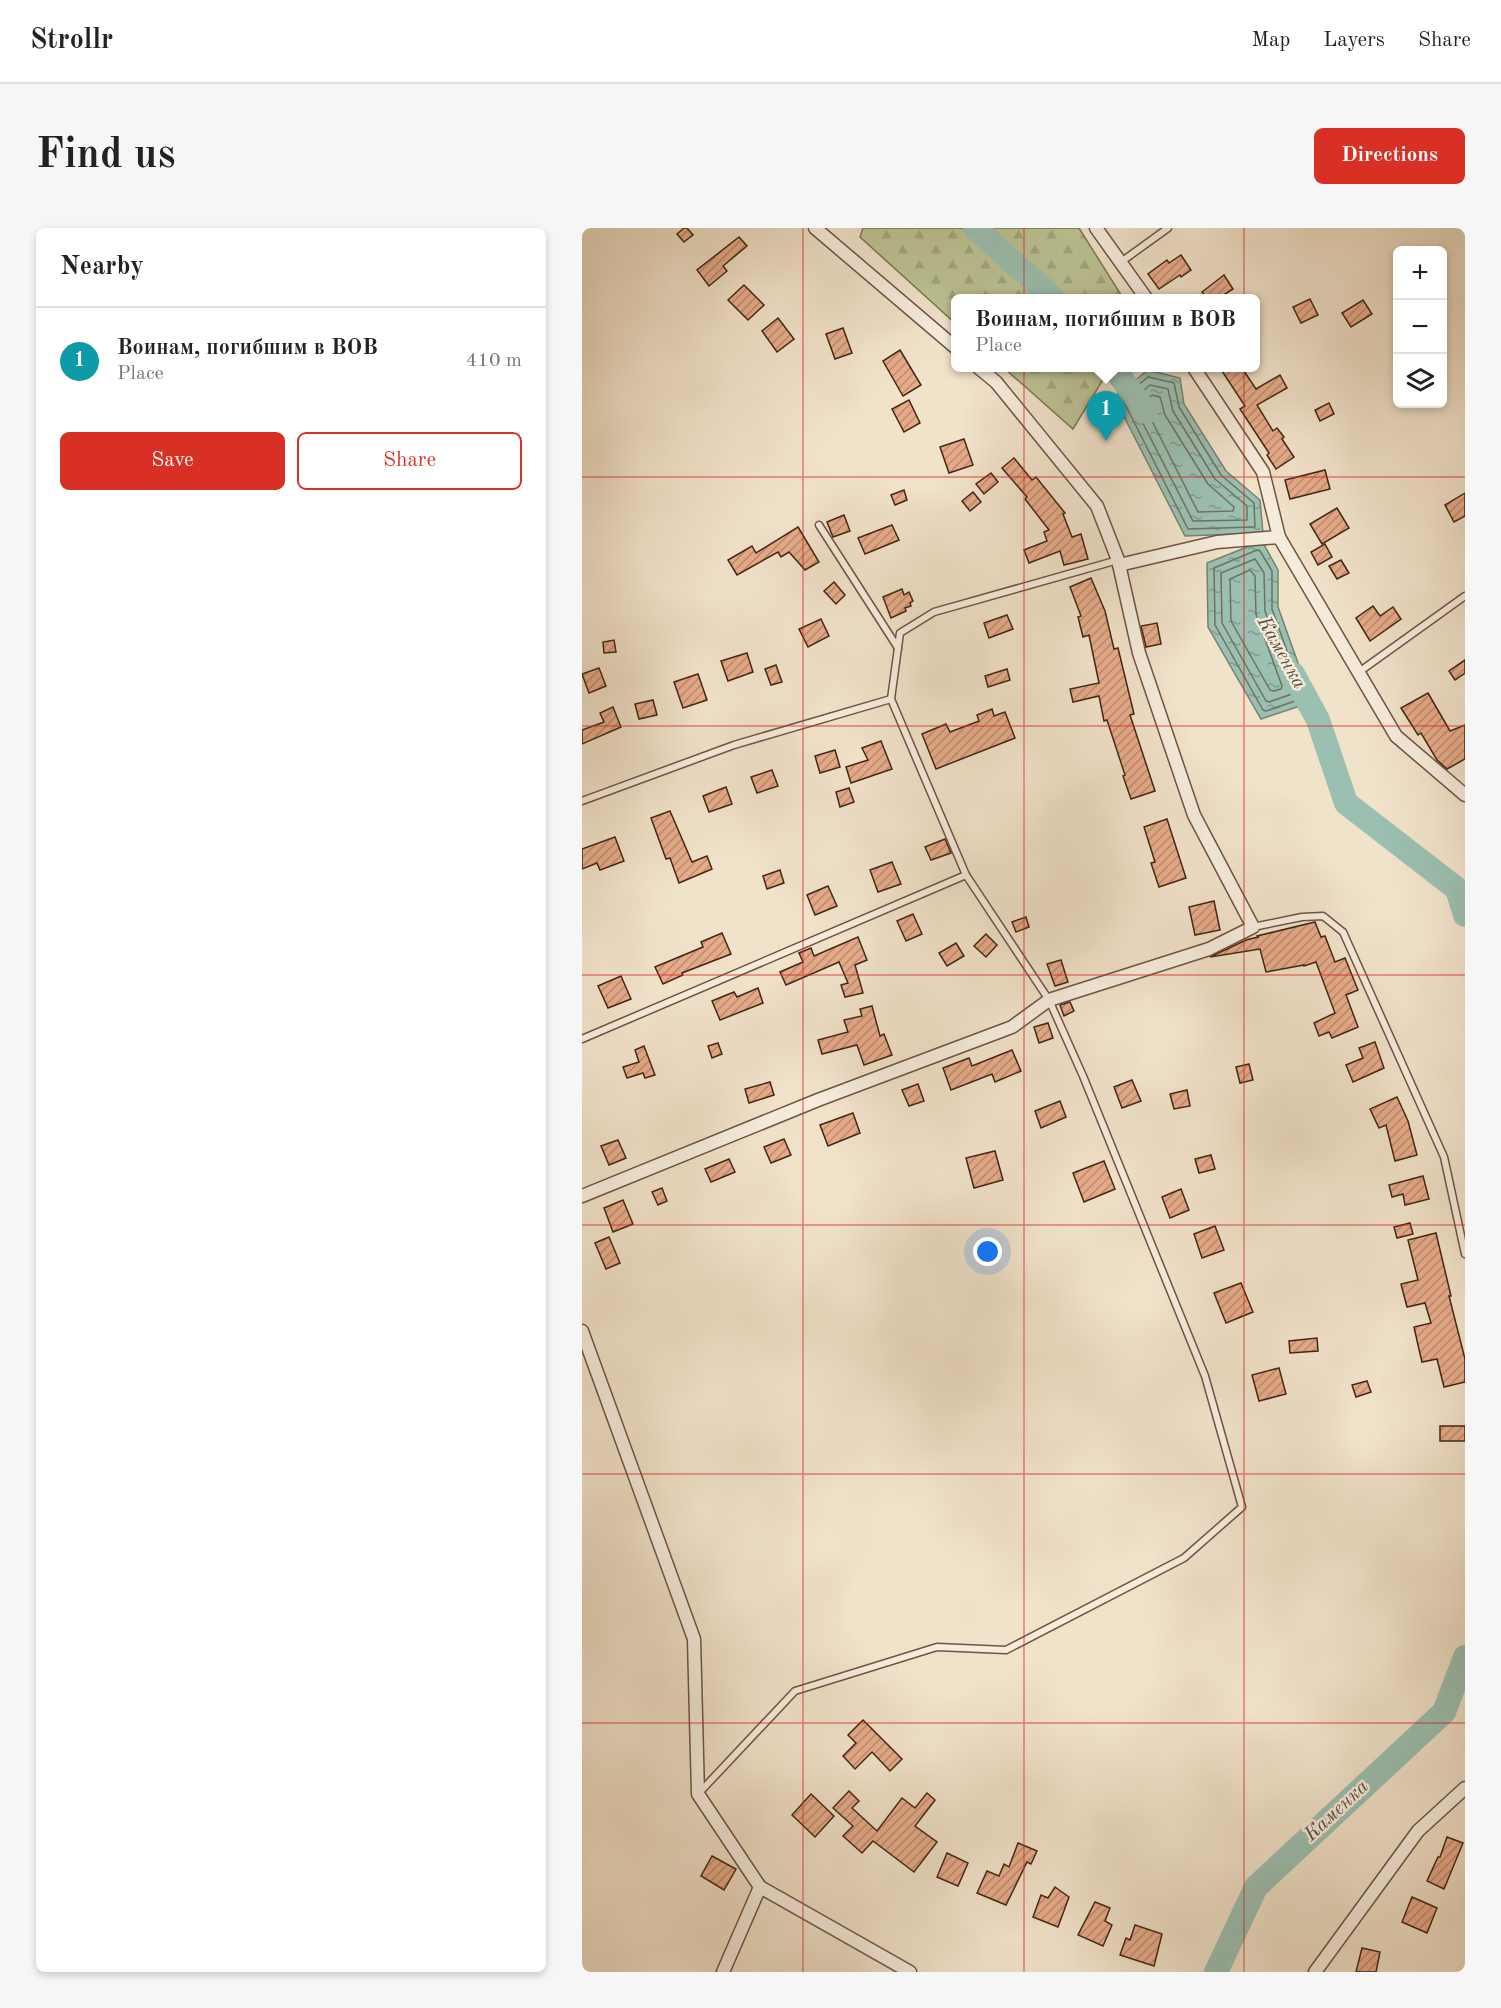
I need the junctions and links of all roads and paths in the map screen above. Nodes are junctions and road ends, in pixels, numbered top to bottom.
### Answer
1 (815, 228) edge
2 (1096, 228) edge
3 (1168, 228) edge
4 (1121, 263) junction
5 (1143, 294) edge
6 (951, 344) edge
7 (984, 372) edge
8 (1197, 372) edge
9 (819, 525) dead end
10 (1279, 537) junction
11 (1119, 563) junction
12 (1465, 596) edge
13 (898, 649) junction
14 (1358, 672) junction
15 (891, 699) junction
16 (1465, 795) edge
17 (582, 801) edge
18 (966, 875) junction
19 (1253, 927) junction
20 (1049, 1000) junction
21 (582, 1039) edge
22 (582, 1196) edge
23 (1465, 1254) edge
24 (582, 1331) edge
25 (1465, 1788) edge
26 (698, 1794) junction
27 (760, 1887) junction
28 (723, 1972) edge
29 (910, 1972) edge
30 (1315, 1972) edge

1 - 6 street
2 - 4 street
3 - 4 lane
4 - 5 street
7 - 11 street
8 - 10 street
9 - 13 lane
10 - 11 street
10 - 14 street
11 - 13 lane
11 - 19 street
12 - 14 lane
13 - 15 lane
14 - 16 street
15 - 17 lane
15 - 18 lane
18 - 20 lane
18 - 21 lane
19 - 20 street
19 - 23 lane
20 - 22 street
20 - 26 lane
24 - 26 street
25 - 30 street
26 - 27 street
27 - 28 street
27 - 29 street

